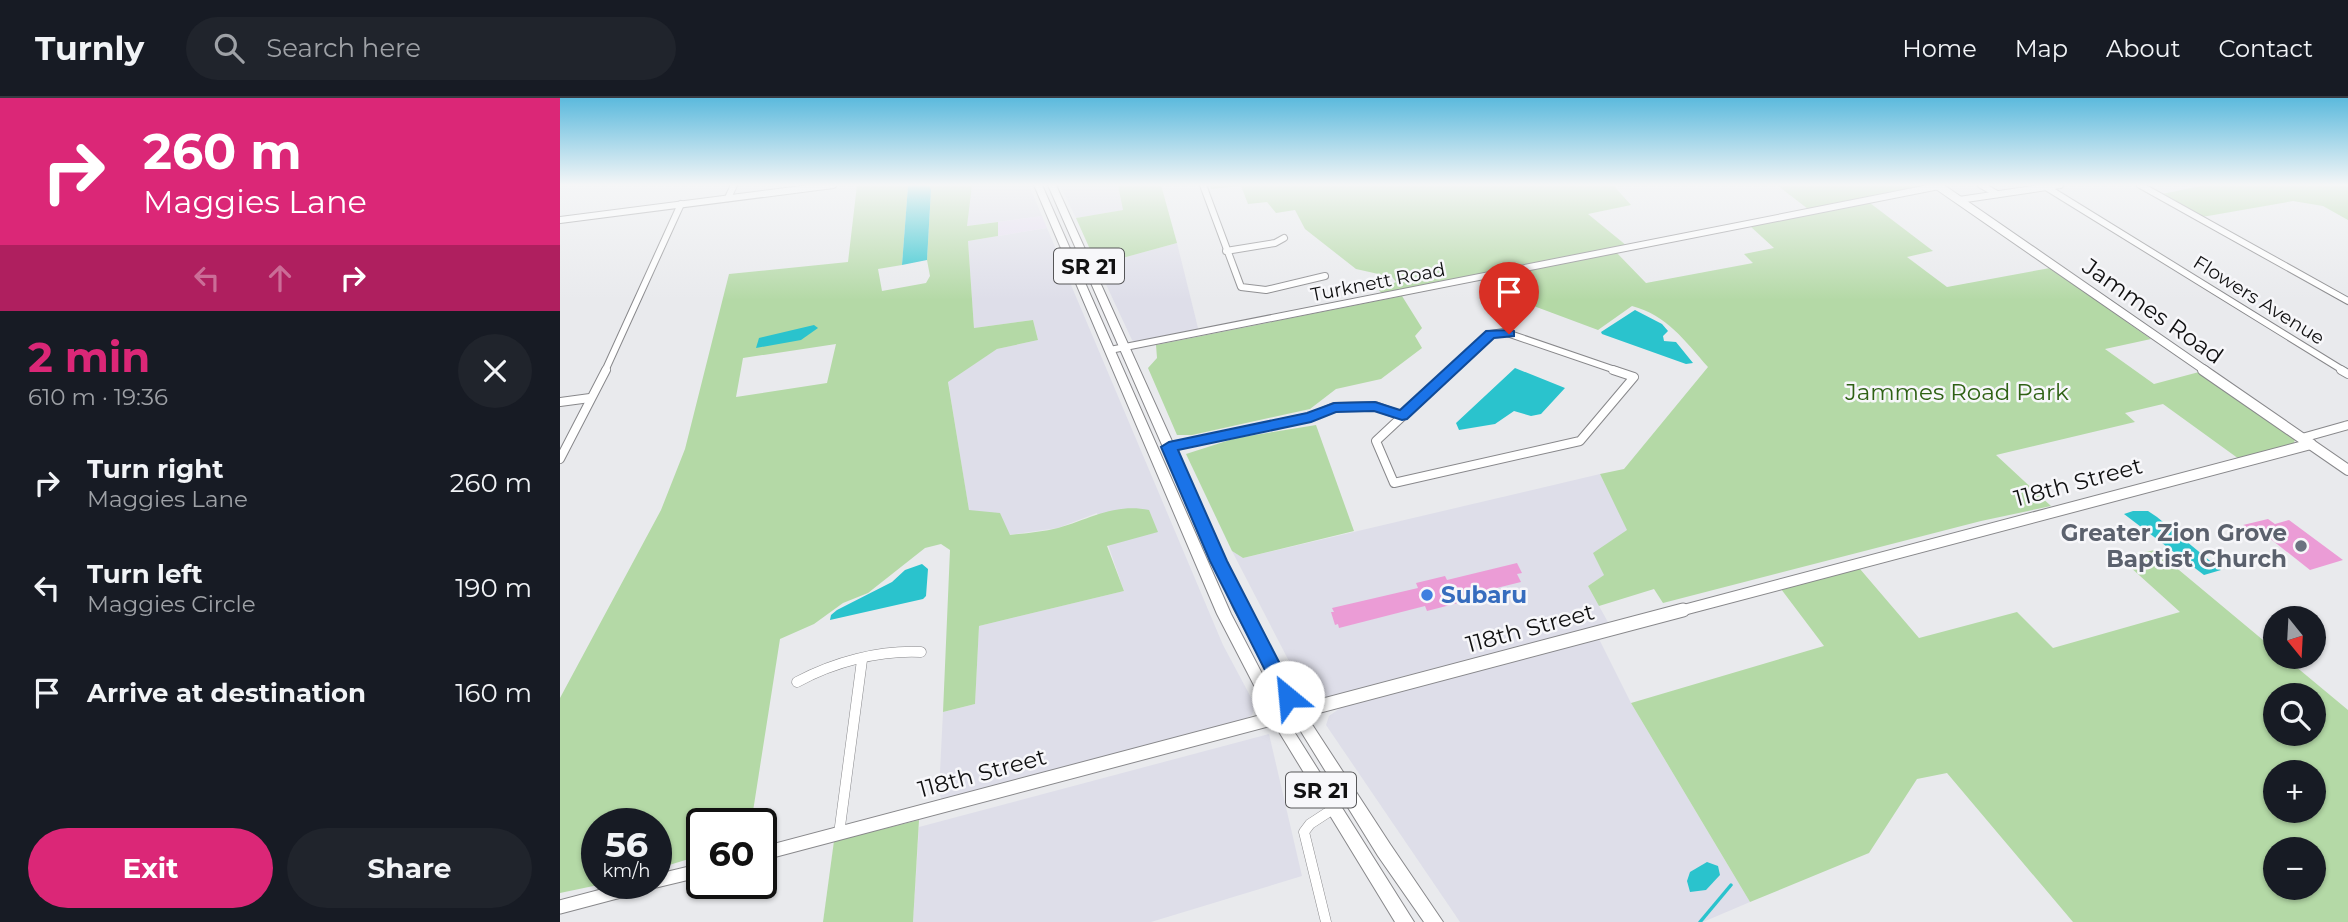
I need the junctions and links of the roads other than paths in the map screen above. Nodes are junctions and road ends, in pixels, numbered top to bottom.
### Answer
1 (672, 223) edge
2 (1054, 223) edge
3 (1070, 223) edge
4 (1217, 223) edge
5 (1747, 223) edge
6 (1993, 223) edge
7 (2105, 223) edge
8 (2210, 223) edge
9 (1284, 238) dead end
10 (1226, 251) junction
11 (1092, 272) junction
12 (1077, 275) junction
13 (1325, 276) dead end
14 (2348, 301) edge
15 (1124, 349) junction
16 (1110, 351) junction
17 (2348, 374) edge
18 (590, 398) junction
19 (560, 402) edge
20 (1402, 416) junction
21 (2348, 425) edge
22 (1143, 427) junction
23 (2307, 441) junction
24 (1169, 447) junction
25 (1152, 448) junction
26 (560, 459) edge
27 (1178, 469) junction
28 (2348, 470) edge
29 (1218, 561) junction
30 (1203, 566) junction
31 (921, 652) dead end
32 (863, 660) junction
33 (797, 682) dead end
34 (1297, 713) junction
35 (1278, 718) junction
36 (1333, 809) junction
37 (839, 834) junction
38 (777, 850) edge
39 (1384, 850) junction
40 (1366, 861) junction
41 (588, 899) edge
42 (560, 906) edge
43 (1326, 922) edge
44 (1405, 922) edge
45 (1434, 922) edge

1 - 18 street
2 - 12 main road, SR 21
3 - 11 main road, SR 21
4 - 10 street
5 - 15 street, Turknett Road
6 - 23 street, Jammes Road
7 - 17 street, Flowers Avenue
8 - 14 street
9 - 10 street
10 - 13 street
11 - 12 main road
11 - 15 main road, SR 21
12 - 16 main road, SR 21
15 - 16 street, Turknett Road
15 - 24 main road, SR 21
16 - 22 main road, SR 21
18 - 19 street
18 - 26 street
20 - 20 street
20 - 24 street
21 - 23 street, 118th Street
22 - 24 main road
22 - 25 main road, SR 21
23 - 28 street, Jammes Road
23 - 34 street, 118th Street
24 - 27 main road, SR 21
25 - 27 main road
25 - 30 main road, SR 21
27 - 29 main road, SR 21
29 - 30 street
29 - 34 main road, SR 21
30 - 35 main road, SR 21
31 - 32 street
32 - 33 street
32 - 37 street
34 - 35 street, 118th Street
34 - 39 main road, SR 21
35 - 36 main road, SR 21
35 - 37 street, 118th Street
36 - 40 main road, SR 21
36 - 43 street
37 - 38 street, 118th Street
39 - 40 street
39 - 45 main road, SR 21
40 - 44 main road, SR 21
41 - 42 street

